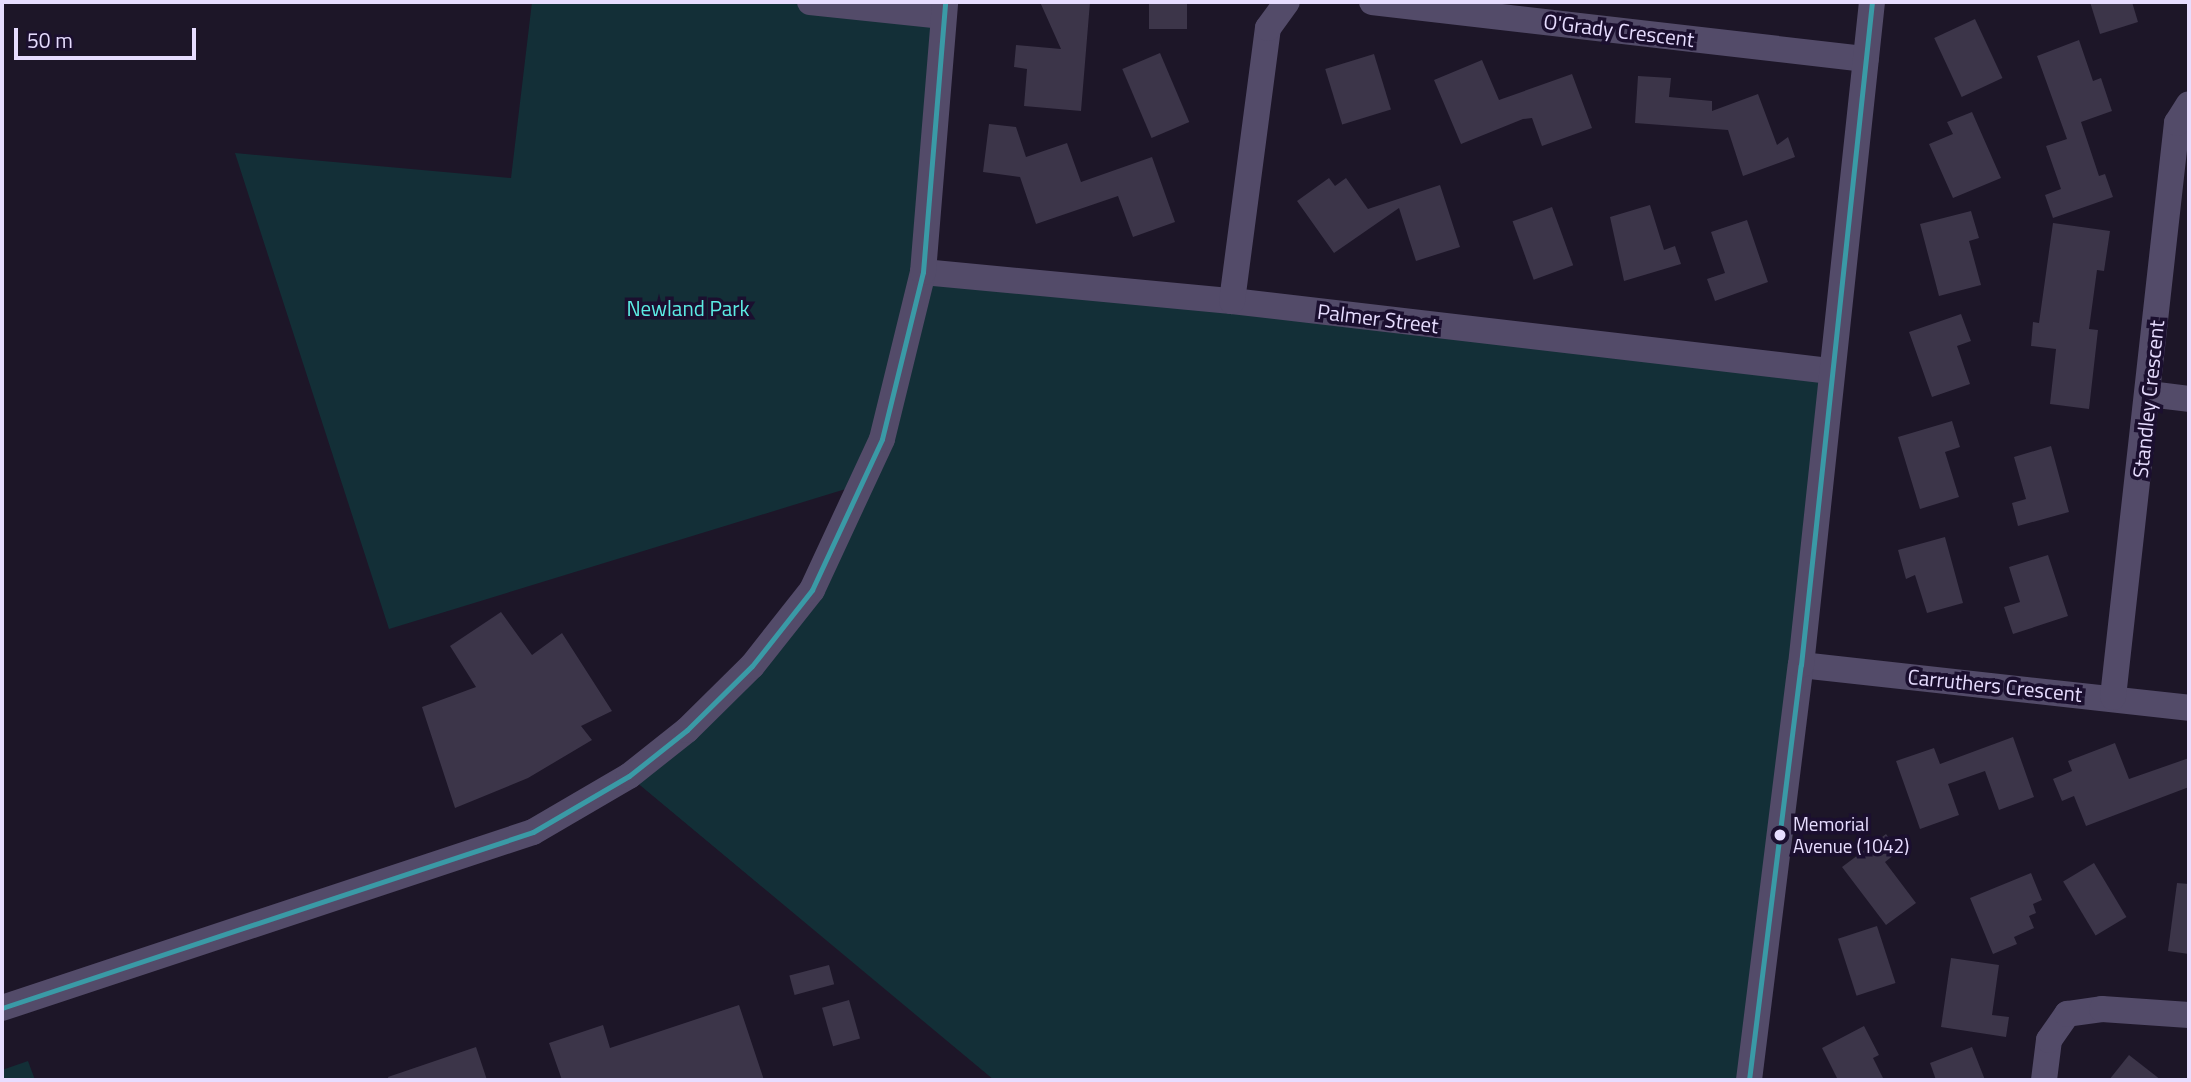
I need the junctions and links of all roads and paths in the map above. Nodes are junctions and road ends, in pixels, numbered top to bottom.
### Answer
1 (810, 2) edge
2 (1287, 2) edge
3 (1372, 2) edge
4 (1872, 2) edge
5 (944, 9) edge
6 (1866, 59) junction
7 (2189, 104) edge
8 (923, 272) junction
9 (1232, 301) junction
10 (1831, 371) junction
11 (2149, 394) junction
12 (2189, 398) edge
13 (1801, 664) junction
14 (2113, 697) junction
15 (2189, 708) edge
16 (2, 1008) edge
17 (2189, 1015) edge
18 (1749, 1080) edge
19 (2044, 1080) edge

1 - 5 street
2 - 9 street
3 - 6 street, O'Grady Crescent
4 - 6 street
5 - 8 street
6 - 10 street
7 - 11 street, Standley Crescent
8 - 9 street, Palmer Street
8 - 16 street
9 - 10 street, Palmer Street
10 - 13 street
11 - 12 street
11 - 14 street, Standley Crescent
13 - 14 street, Carruthers Crescent
13 - 18 street
14 - 15 street, Carruthers Crescent
17 - 19 street

